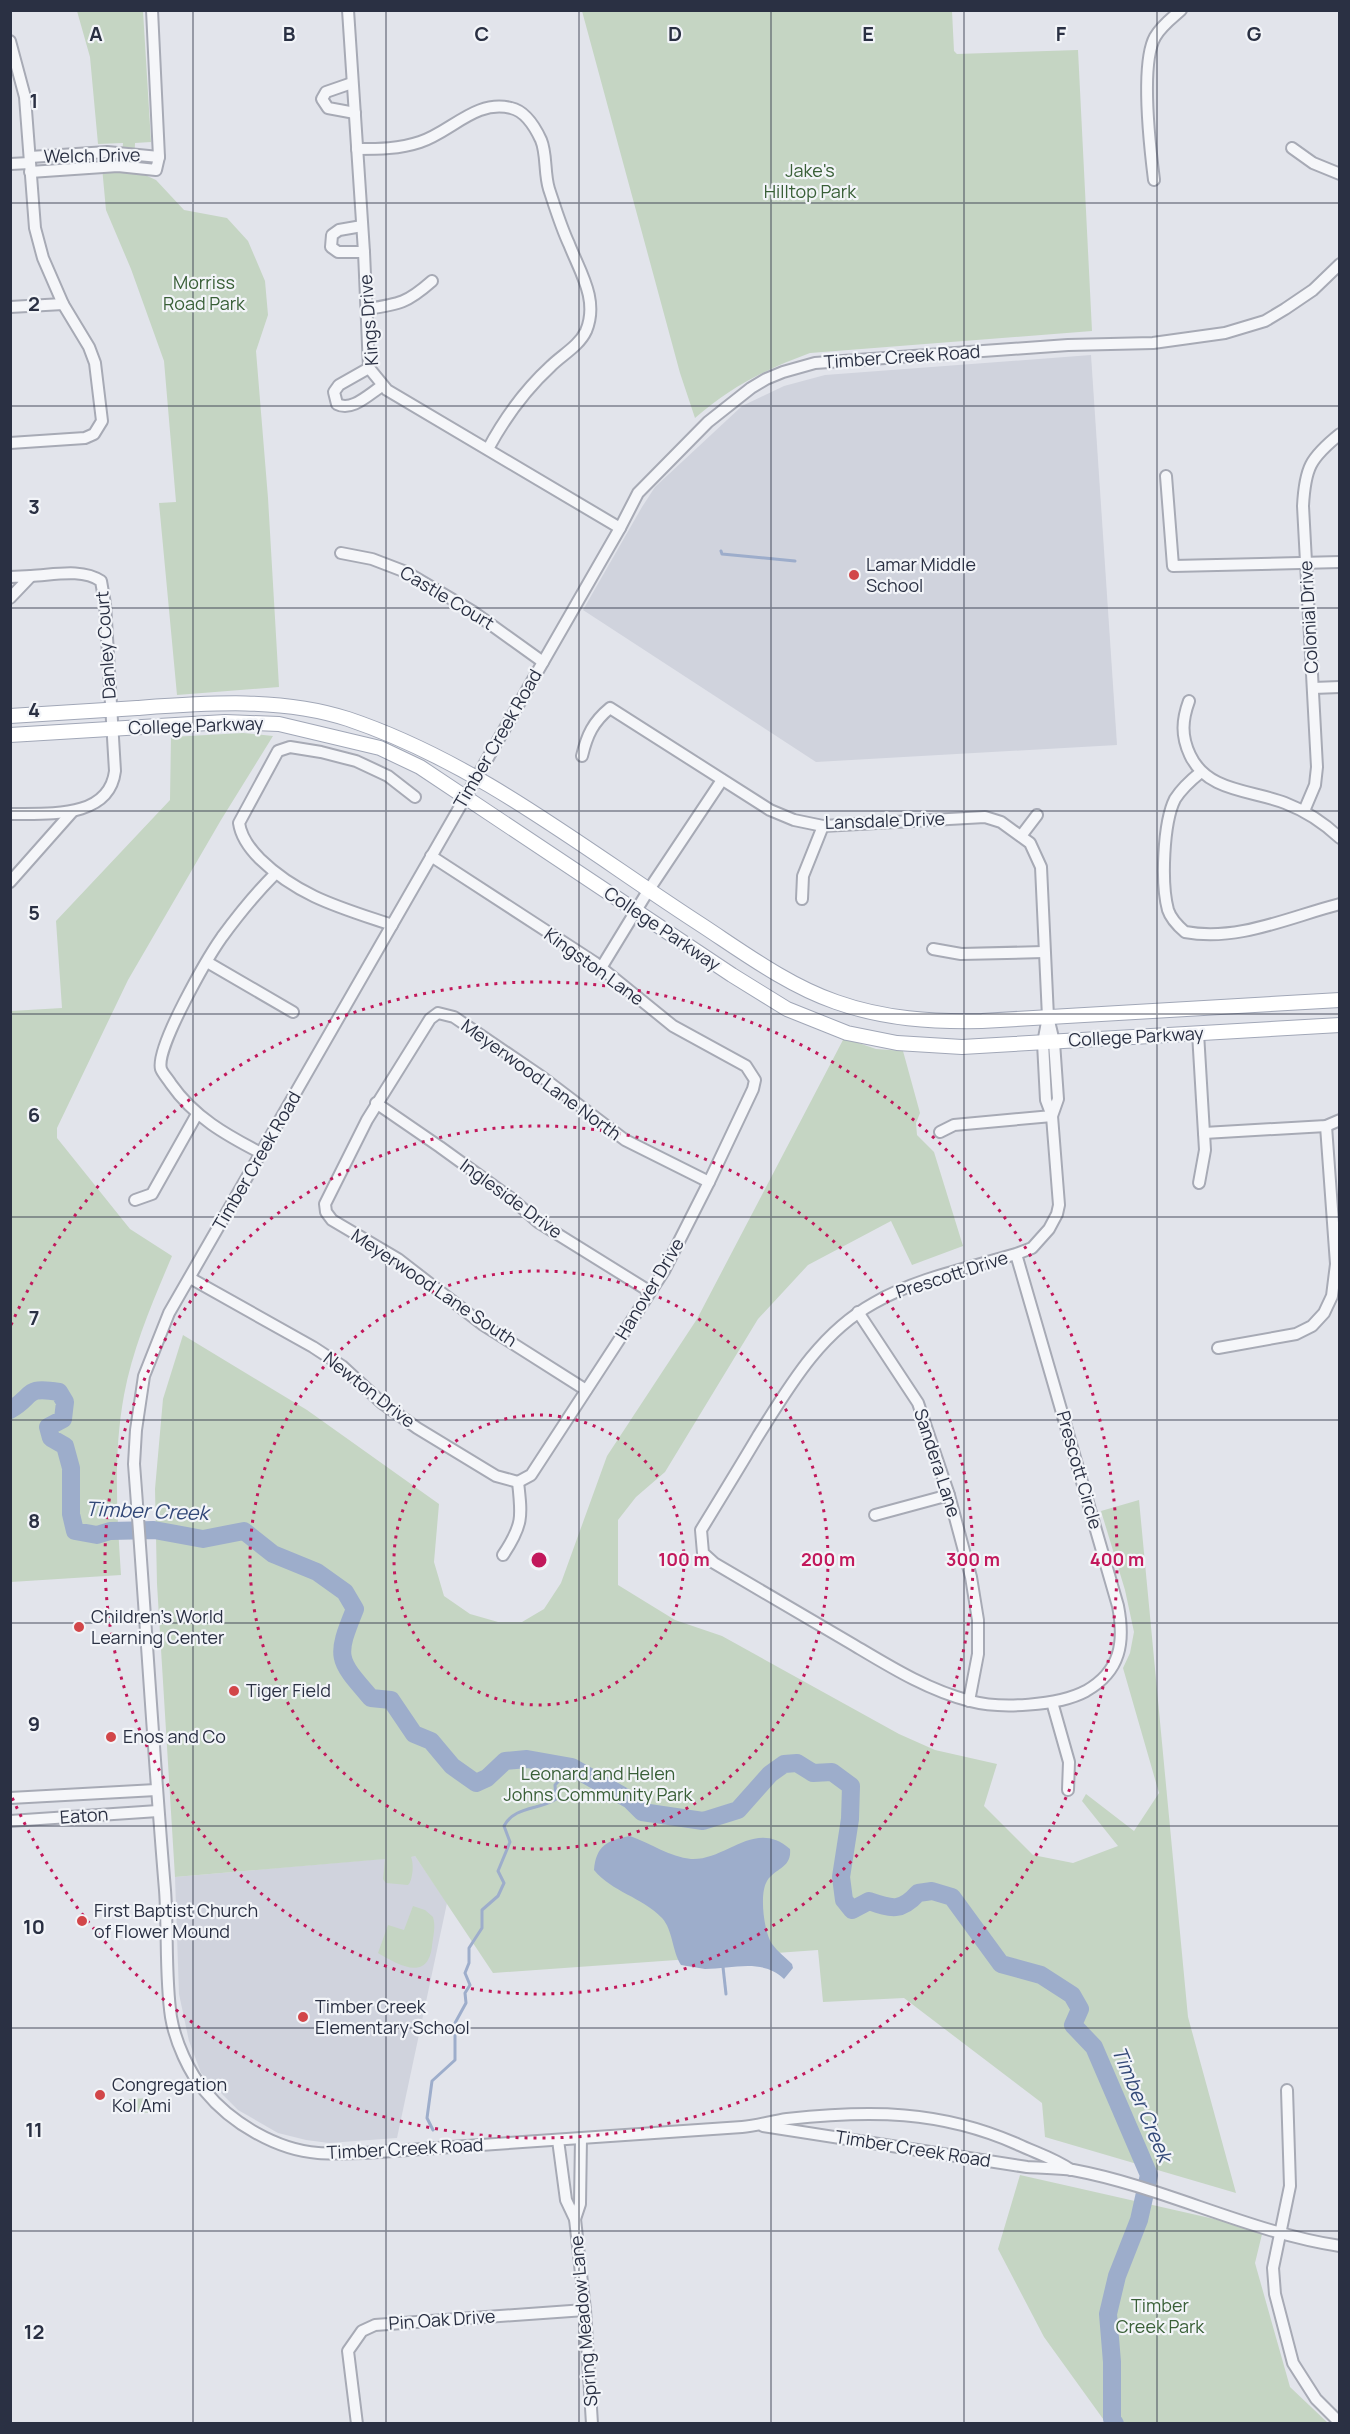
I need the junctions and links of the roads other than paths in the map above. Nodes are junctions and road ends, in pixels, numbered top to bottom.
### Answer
1 (152, 10) edge
2 (348, 10) edge
3 (1181, 10) edge
4 (10, 41) edge
5 (352, 83) junction
6 (355, 113) junction
7 (1292, 148) dead end
8 (357, 149) junction
9 (10, 164) edge
10 (30, 164) junction
11 (1340, 174) edge
12 (1154, 180) dead end
13 (362, 226) junction
14 (364, 252) junction
15 (1340, 264) edge
16 (432, 281) dead end
17 (63, 304) junction
18 (10, 307) edge
19 (367, 309) junction
20 (369, 368) junction
21 (382, 386) junction
22 (1340, 434) edge
23 (10, 443) edge
24 (488, 449) junction
25 (1166, 476) dead end
26 (620, 528) junction
27 (341, 553) dead end
28 (1340, 562) edge
29 (1305, 564) junction
30 (31, 576) junction
31 (10, 577) edge
32 (10, 598) edge
33 (543, 662) junction
34 (1340, 687) edge
35 (1313, 688) junction
36 (1189, 701) dead end
37 (110, 710) junction
38 (10, 716) edge
39 (112, 729) junction
40 (10, 735) edge
41 (582, 756) dead end
42 (1201, 772) junction
43 (476, 777) junction
44 (722, 780) junction
45 (415, 797) dead end
46 (464, 797) junction
47 (1304, 811) junction
48 (72, 812) junction
49 (10, 814) edge
50 (1037, 815) dead end
51 (824, 826) junction
52 (1021, 836) junction
53 (1340, 838) edge
54 (431, 856) junction
55 (275, 874) junction
56 (10, 882) edge
57 (648, 891) junction
58 (802, 899) dead end
59 (1340, 904) edge
60 (636, 912) junction
61 (392, 925) junction
62 (933, 949) dead end
63 (1044, 952) junction
64 (207, 962) junction
65 (601, 968) junction
66 (1340, 1000) edge
67 (293, 1012) dead end
68 (1048, 1017) junction
69 (1340, 1025) edge
70 (1198, 1033) junction
71 (1048, 1042) junction
72 (755, 1080) joint
73 (376, 1103) junction
74 (197, 1114) junction
75 (1052, 1116) junction
76 (1340, 1120) edge
77 (1326, 1126) junction
78 (940, 1132) dead end
79 (1204, 1133) junction
80 (261, 1153) junction
81 (710, 1182) junction
82 (1199, 1183) dead end
83 (135, 1200) dead end
84 (1016, 1254) junction
85 (189, 1278) junction
86 (649, 1291) junction
87 (858, 1312) junction
88 (1218, 1348) dead end
89 (586, 1390) junction
90 (518, 1482) junction
91 (949, 1495) junction
92 (875, 1515) dead end
93 (503, 1555) dead end
94 (710, 1559) joint
95 (969, 1701) junction
96 (1052, 1702) junction
97 (156, 1790) junction
98 (1068, 1790) dead end
99 (10, 1798) edge
100 (158, 1811) junction
101 (10, 1821) edge
102 (1287, 2090) dead end
103 (756, 2124) junction
104 (581, 2138) junction
105 (558, 2140) junction
106 (1071, 2170) junction
107 (575, 2219) junction
108 (1280, 2231) junction
109 (1340, 2246) edge
110 (585, 2310) junction
111 (1340, 2423) edge
112 (357, 2424) edge
113 (592, 2424) edge

1 - 10 street, Welch Drive
2 - 5 street, Kings Drive
3 - 12 street
4 - 10 street
5 - 6 street, Kings Drive
5 - 6 street
6 - 8 street, Kings Drive
7 - 11 street
8 - 13 street, Kings Drive
8 - 24 street
9 - 10 street
10 - 17 street
13 - 14 street, Kings Drive
13 - 14 street
14 - 19 street, Kings Drive
15 - 26 street, Timber Creek Road
16 - 19 street
17 - 18 street
17 - 23 street
19 - 20 street, Kings Drive
20 - 21 street, Kings Drive
20 - 21 street
21 - 24 street, Kings Drive
22 - 29 street, Colonial Drive
24 - 26 street, Kings Drive
25 - 29 street
26 - 33 street, Timber Creek Road
27 - 33 street, Castle Court
28 - 29 street
29 - 35 street, Colonial Drive
30 - 31 street, Danley Court
30 - 32 street
30 - 37 street, Danley Court
33 - 43 street, Timber Creek Road
34 - 35 street
35 - 47 street, Colonial Drive
36 - 42 street
37 - 38 main road, College Parkway
37 - 39 street, Danley Court
37 - 43 main road, College Parkway
39 - 40 main road, College Parkway
39 - 46 main road, College Parkway
39 - 48 street, Danley Court
41 - 44 street, Lansdale Drive
42 - 47 street
42 - 59 street
43 - 46 street, Timber Creek Road
43 - 57 main road, College Parkway
44 - 51 street, Lansdale Drive
44 - 57 street
45 - 55 street
46 - 54 street, Timber Creek Road
46 - 60 main road, College Parkway
47 - 53 street
48 - 49 street
48 - 56 street
50 - 52 street
51 - 52 street, Lansdale Drive
51 - 58 street
52 - 63 street, Lansdale Drive
54 - 61 street, Timber Creek Road
54 - 65 street, Kingston Lane
55 - 61 street
55 - 64 street
57 - 60 street
57 - 68 main road, College Parkway
60 - 65 street
60 - 71 main road, College Parkway
61 - 80 street, Timber Creek Road
62 - 63 street
63 - 68 street, Lansdale Drive
64 - 67 street
64 - 74 street
65 - 72 street, Kingston Lane
66 - 68 main road, College Parkway
68 - 71 street, Prescott Drive
69 - 70 main road, College Parkway
70 - 71 main road, College Parkway
70 - 79 street
71 - 75 street, Prescott Drive
72 - 81 street, Hanover Drive
73 - 81 street, Meyerwood Lane North
73 - 86 street, Ingleside Drive
73 - 89 street, Meyerwood Lane South
74 - 80 street
74 - 83 street
75 - 78 street
75 - 84 street, Prescott Drive
76 - 77 street
77 - 79 street
77 - 88 street
79 - 82 street
80 - 85 street, Timber Creek Road
81 - 86 street, Hanover Drive
84 - 87 street, Prescott Drive
84 - 96 street, Prescott Circle
85 - 90 street, Newton Drive
85 - 97 street, Timber Creek Road
86 - 89 street, Hanover Drive
87 - 91 street, Sandera Lane
87 - 94 street, Prescott Drive
89 - 90 street, Hanover Drive
90 - 93 street
91 - 92 street
91 - 95 street, Sandera Lane
94 - 95 street, Prescott Circle
95 - 96 street, Prescott Circle
96 - 98 street
97 - 99 street, Eaton
97 - 100 street, Timber Creek Road
100 - 101 street, Eaton
100 - 105 street, Timber Creek Road
102 - 108 street
103 - 104 street, Timber Creek Road
103 - 106 street, Timber Creek Road
103 - 106 street, Timber Creek Road
104 - 105 street, Timber Creek Road
104 - 107 street, Spring Meadow Lane
105 - 107 street, Spring Meadow Lane
106 - 108 street, Timber Creek Road
107 - 110 street, Spring Meadow Lane
108 - 109 street, Timber Creek Road
108 - 111 street
110 - 112 street, Pin Oak Drive
110 - 113 street, Spring Meadow Lane

